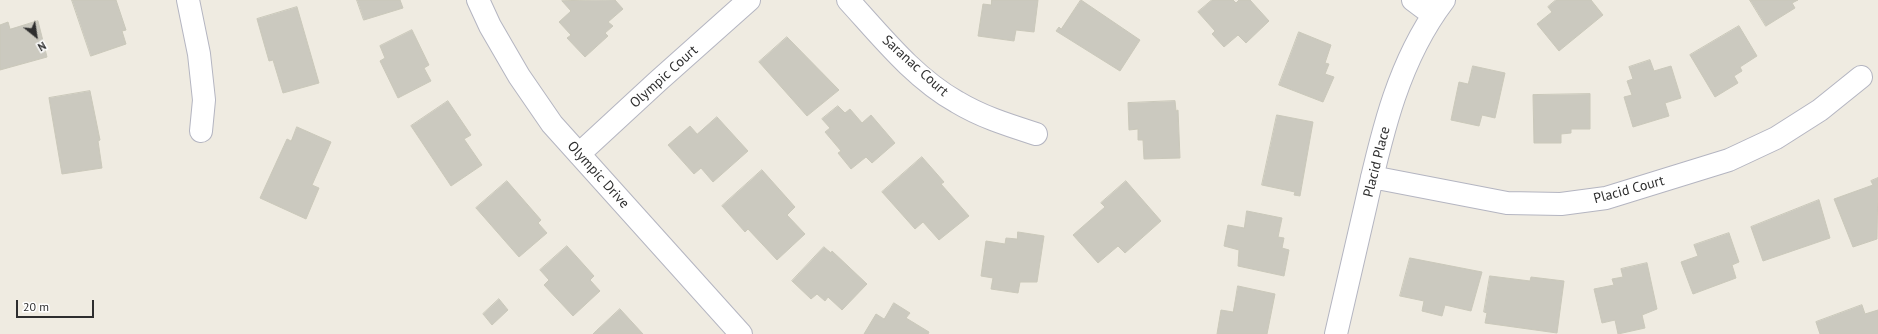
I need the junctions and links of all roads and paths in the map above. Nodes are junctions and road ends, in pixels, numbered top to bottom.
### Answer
1 (188, 0) edge
2 (478, 0) edge
3 (749, 0) edge
4 (848, 0) edge
5 (1413, 0) edge
6 (1439, 8) edge
7 (1861, 77) dead end
8 (201, 131) dead end
9 (1036, 134) dead end
10 (580, 154) junction
11 (1372, 177) junction
12 (741, 334) edge
13 (1336, 334) edge

1 - 8 street
2 - 10 street, Olympic Drive
3 - 10 street, Olympic Court
4 - 9 street, Saranac Court
5 - 6 street
6 - 11 street, Placid Place
7 - 11 street, Placid Court
10 - 12 street, Olympic Drive
11 - 13 street, Placid Place

